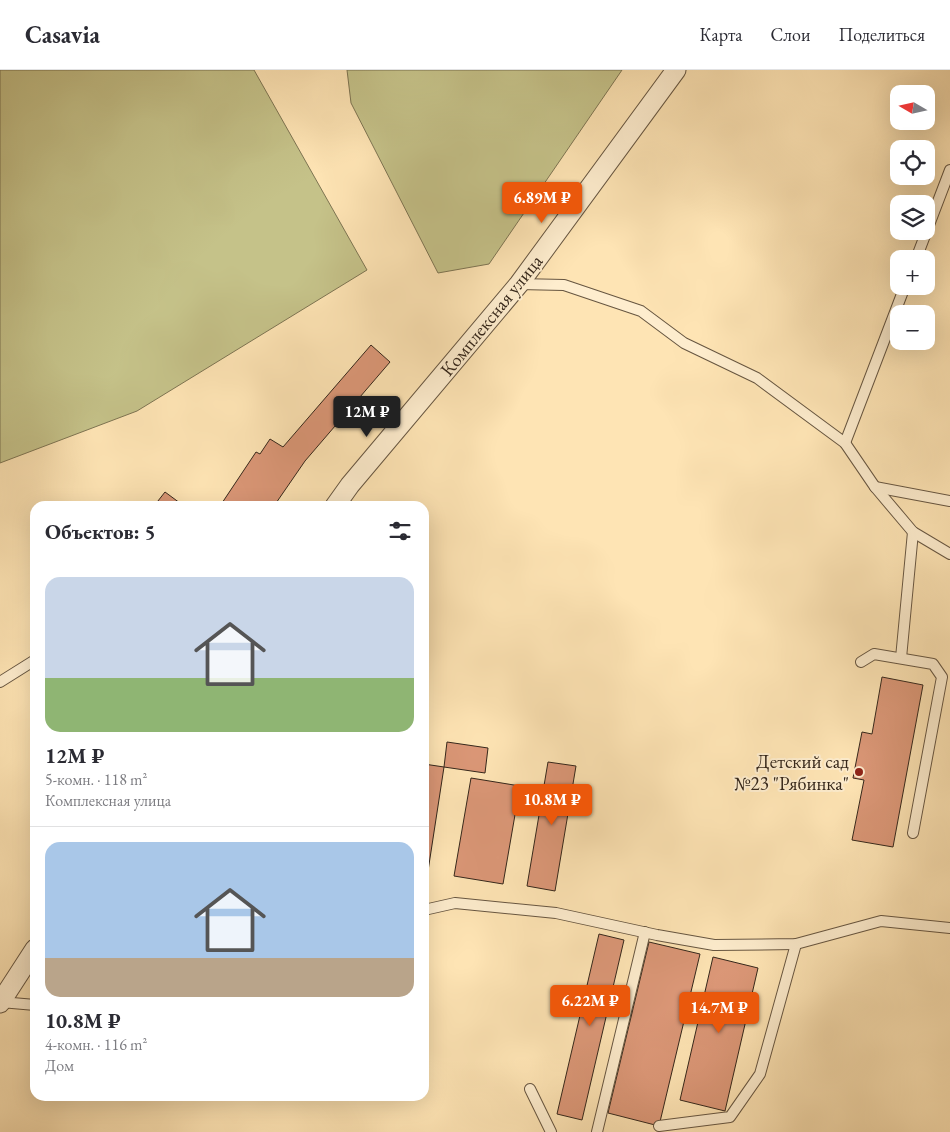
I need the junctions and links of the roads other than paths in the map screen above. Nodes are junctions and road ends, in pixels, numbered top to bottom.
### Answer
1 (676, 70) edge
2 (950, 170) edge
3 (919, 250) edge
4 (519, 284) junction
5 (902, 295) edge
6 (845, 443) junction
7 (875, 487) junction
8 (338, 501) edge
9 (950, 501) edge
10 (913, 532) junction
11 (950, 554) edge
12 (901, 658) junction
13 (861, 662) dead end
14 (30, 663) edge
15 (0, 682) edge
16 (913, 833) dead end
17 (429, 909) edge
18 (950, 928) edge
19 (645, 932) junction
20 (796, 944) junction
21 (30, 957) edge
22 (0, 1002) edge
23 (30, 1005) edge
24 (530, 1089) dead end
25 (660, 1126) dead end
26 (551, 1132) edge
27 (597, 1132) edge

1 - 4 street, Комплексная улица
2 - 3 lane
4 - 6 lane
4 - 8 street, Комплексная улица
5 - 6 lane
6 - 7 lane
7 - 9 lane
7 - 10 lane
10 - 11 lane
10 - 12 lane
12 - 13 lane
12 - 16 lane
14 - 15 lane
17 - 19 lane
18 - 20 lane
19 - 20 lane
19 - 27 lane
20 - 25 lane
21 - 22 street
22 - 23 lane
24 - 26 lane

